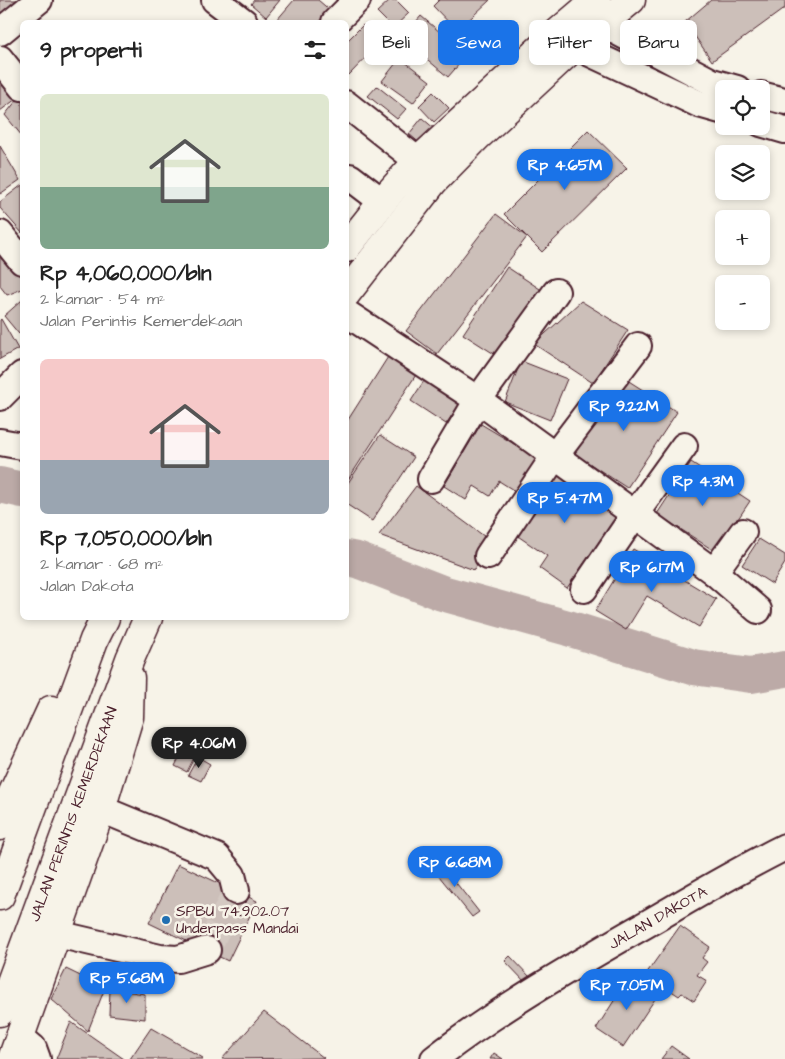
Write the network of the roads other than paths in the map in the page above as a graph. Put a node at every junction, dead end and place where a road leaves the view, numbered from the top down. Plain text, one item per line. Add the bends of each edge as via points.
1 (39, 0) edge
2 (215, 0) edge
3 (356, 0) edge
4 (631, 0) edge
5 (599, 12) edge
6 (241, 20) edge
7 (337, 20) edge
8 (0, 32) edge
9 (0, 59) edge
10 (610, 60) edge
11 (555, 65) edge
12 (20, 84) edge
13 (770, 97) edge
14 (712, 99) edge
15 (785, 101) edge
16 (349, 106) edge
17 (770, 126) edge
18 (785, 130) edge
19 (418, 161) junction
20 (349, 177) edge
21 (383, 202) junction
22 (0, 234) edge
23 (349, 244) edge
24 (20, 259) edge
25 (349, 290) edge
26 (556, 292) dead end
27 (349, 315) edge
28 (638, 346) dead end
29 (20, 377) edge
30 (0, 397) edge
31 (478, 400) junction
32 (0, 442) edge
33 (20, 446) edge
34 (684, 446) dead end
35 (554, 457) junction
36 (432, 478) dead end
37 (634, 514) junction
38 (743, 532) dead end
39 (488, 556) dead end
40 (714, 572) junction
41 (584, 589) dead end
42 (758, 610) dead end
43 (147, 620) edge
44 (100, 629) edge
45 (130, 659) junction
46 (101, 809) junction
47 (0, 826) edge
48 (785, 847) edge
49 (236, 891) dead end
50 (0, 896) edge
51 (57, 934) junction
52 (207, 950) dead end
53 (0, 1012) edge
54 (16, 1048) edge
55 (37, 1059) edge
56 (434, 1059) edge

1 - 8 street
2 - 6 street
3 - 7 street
4 - 5 highway
5 - 14 street
5 - 19 highway via 555,35
9 - 12 street
10 - 14 street
11 - 25 highway via 433,182
13 - 15 street
16 - 19 street
17 - 18 street
19 - 21 highway
20 - 21 street
21 - 23 highway
22 - 24 street
26 - 31 street
27 - 31 street
28 - 35 street
29 - 30 street
31 - 35 street
31 - 36 street
32 - 33 street
34 - 37 street
35 - 37 street
35 - 39 street
37 - 40 street
37 - 41 street
38 - 40 street
40 - 42 street
43 - 45 highway, JALAN PERINTIS KEMERDEKAAN
44 - 47 highway via 61,688
44 - 50 highway
45 - 46 highway via 129,717
45 - 53 highway, JALAN PERINTIS KEMERDEKAAN
46 - 49 street via 217,857 232,875
46 - 51 highway
48 - 56 street, JALAN DAKOTA via 735,872 560,974 462,1037
51 - 52 street via 160,958 178,959
51 - 54 highway
54 - 55 street via 33,1048

